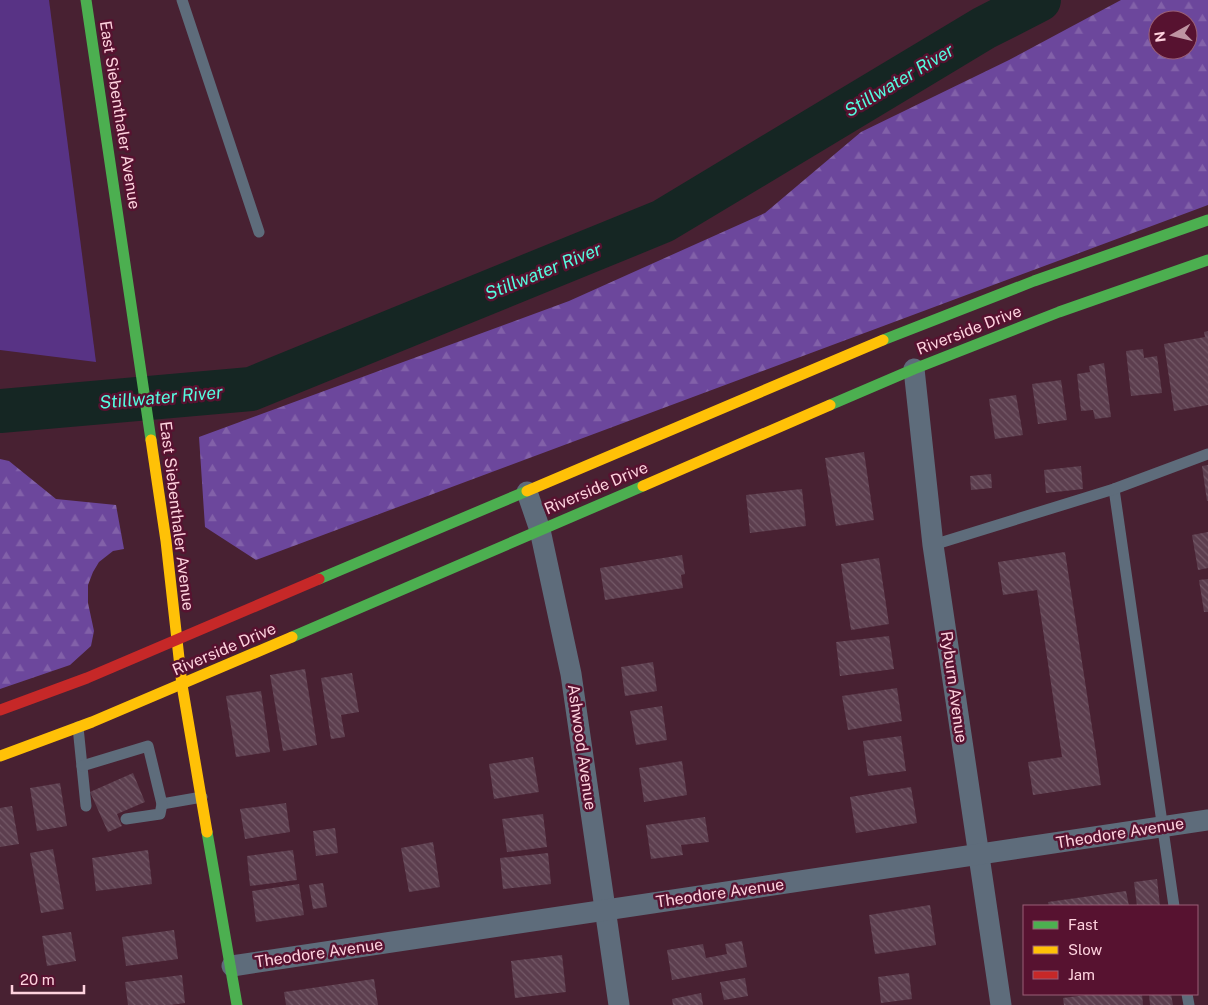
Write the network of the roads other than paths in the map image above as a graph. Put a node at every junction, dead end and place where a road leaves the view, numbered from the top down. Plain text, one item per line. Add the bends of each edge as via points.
1 (86, 0) edge
2 (182, 0) edge
3 (1208, 220) edge
4 (259, 232) dead end
5 (1208, 260) edge
6 (914, 369) junction
7 (1208, 454) edge
8 (1114, 489) junction
9 (527, 492) junction
10 (540, 530) junction
11 (933, 544) junction
12 (176, 640) junction
13 (182, 685) junction
14 (0, 710) edge
15 (78, 727) junction
16 (0, 756) edge
17 (82, 766) junction
18 (202, 797) junction
19 (162, 804) junction
20 (86, 806) dead end
21 (126, 820) dead end
22 (1208, 820) edge
23 (1162, 827) junction
24 (979, 855) junction
25 (1174, 905) edge
26 (605, 910) junction
27 (232, 966) junction
28 (237, 1005) edge
29 (619, 1005) edge
30 (1001, 1005) edge

1 - 12 main road, East Siebenthaler Avenue via 166,541
2 - 4 lane
3 - 9 main road, Riverside Drive via 1034,281 889,337
5 - 6 main road, Riverside Drive via 1059,312
6 - 10 main road, Riverside Drive
6 - 11 street, Ryburn Avenue
7 - 8 lane
8 - 11 lane
8 - 23 lane
9 - 10 street, Ashwood Avenue
9 - 12 main road, Riverside Drive
10 - 13 main road, Riverside Drive
10 - 26 street, Ashwood Avenue via 571,674
11 - 24 street, Ryburn Avenue
12 - 13 main road, East Siebenthaler Avenue
12 - 14 main road, Riverside Drive
13 - 15 main road, Riverside Drive
13 - 18 main road, East Siebenthaler Avenue
15 - 16 main road, Riverside Drive
15 - 17 lane
17 - 19 lane via 148,746
17 - 20 lane
18 - 19 lane
18 - 27 main road, East Siebenthaler Avenue
19 - 21 lane via 160,814
22 - 23 street, Theodore Avenue
23 - 24 street, Theodore Avenue
23 - 25 lane
24 - 26 street, Theodore Avenue
24 - 30 street, Ryburn Avenue
26 - 27 street, Theodore Avenue
26 - 29 street, Ashwood Avenue
27 - 28 main road, East Siebenthaler Avenue

